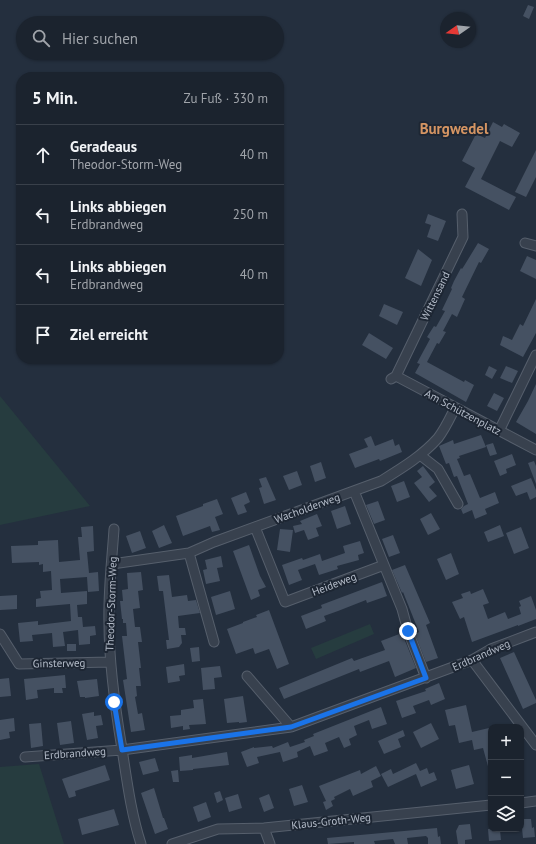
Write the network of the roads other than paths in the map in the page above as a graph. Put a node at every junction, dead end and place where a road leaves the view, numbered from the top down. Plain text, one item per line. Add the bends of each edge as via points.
1 (462, 214) dead end
2 (525, 243) dead end
3 (536, 246) edge
4 (536, 355) edge
5 (394, 377) joint
6 (455, 408) junction
7 (499, 431) junction
8 (536, 450) edge
9 (420, 455) junction
10 (354, 491) junction
11 (458, 504) dead end
12 (255, 527) junction
13 (114, 529) dead end
14 (189, 553) junction
15 (112, 564) junction
16 (384, 565) junction
17 (536, 632) edge
18 (0, 634) edge
19 (214, 642) dead end
20 (472, 660) junction
21 (110, 662) junction
22 (248, 676) dead end
23 (426, 678) junction
24 (291, 727) junction
25 (536, 745) edge
26 (122, 750) junction
27 (25, 756) dead end
28 (536, 801) edge
29 (524, 802) edge
30 (488, 806) edge
31 (264, 828) junction
32 (141, 844) edge
33 (172, 844) edge
34 (270, 844) edge

1 - 5 street, Wittensand via 463,237
2 - 3 street
4 - 7 street
5 - 6 street, Am Schützenplatz
6 - 7 street, Am Schützenplatz
6 - 9 street, Wacholderweg via 439,436
7 - 8 street, Am Schützenplatz
9 - 10 street, Wacholderweg via 381,481
9 - 11 street via 438,469
10 - 12 street, Wacholderweg
10 - 16 street
12 - 14 street, Wacholderweg
12 - 16 street, Heideweg via 285,602
13 - 15 street, Theodor-Storm-Weg
14 - 15 street, Wacholderweg
14 - 19 street
15 - 21 street, Theodor-Storm-Weg via 109,610
16 - 23 street
17 - 20 street, Erdbrandweg via 491,649
18 - 21 street, Ginsterweg via 19,664
20 - 23 street, Erdbrandweg
20 - 25 street
21 - 26 street, Theodor-Storm-Weg
22 - 24 street
23 - 24 street, Erdbrandweg
24 - 26 street, Erdbrandweg
26 - 27 street, Erdbrandweg
26 - 32 street, Theodor-Storm-Weg via 133,819
28 - 29 street
30 - 31 street, Klaus-Groth-Weg
31 - 33 street, Klaus-Groth-Weg via 218,829
31 - 34 street

